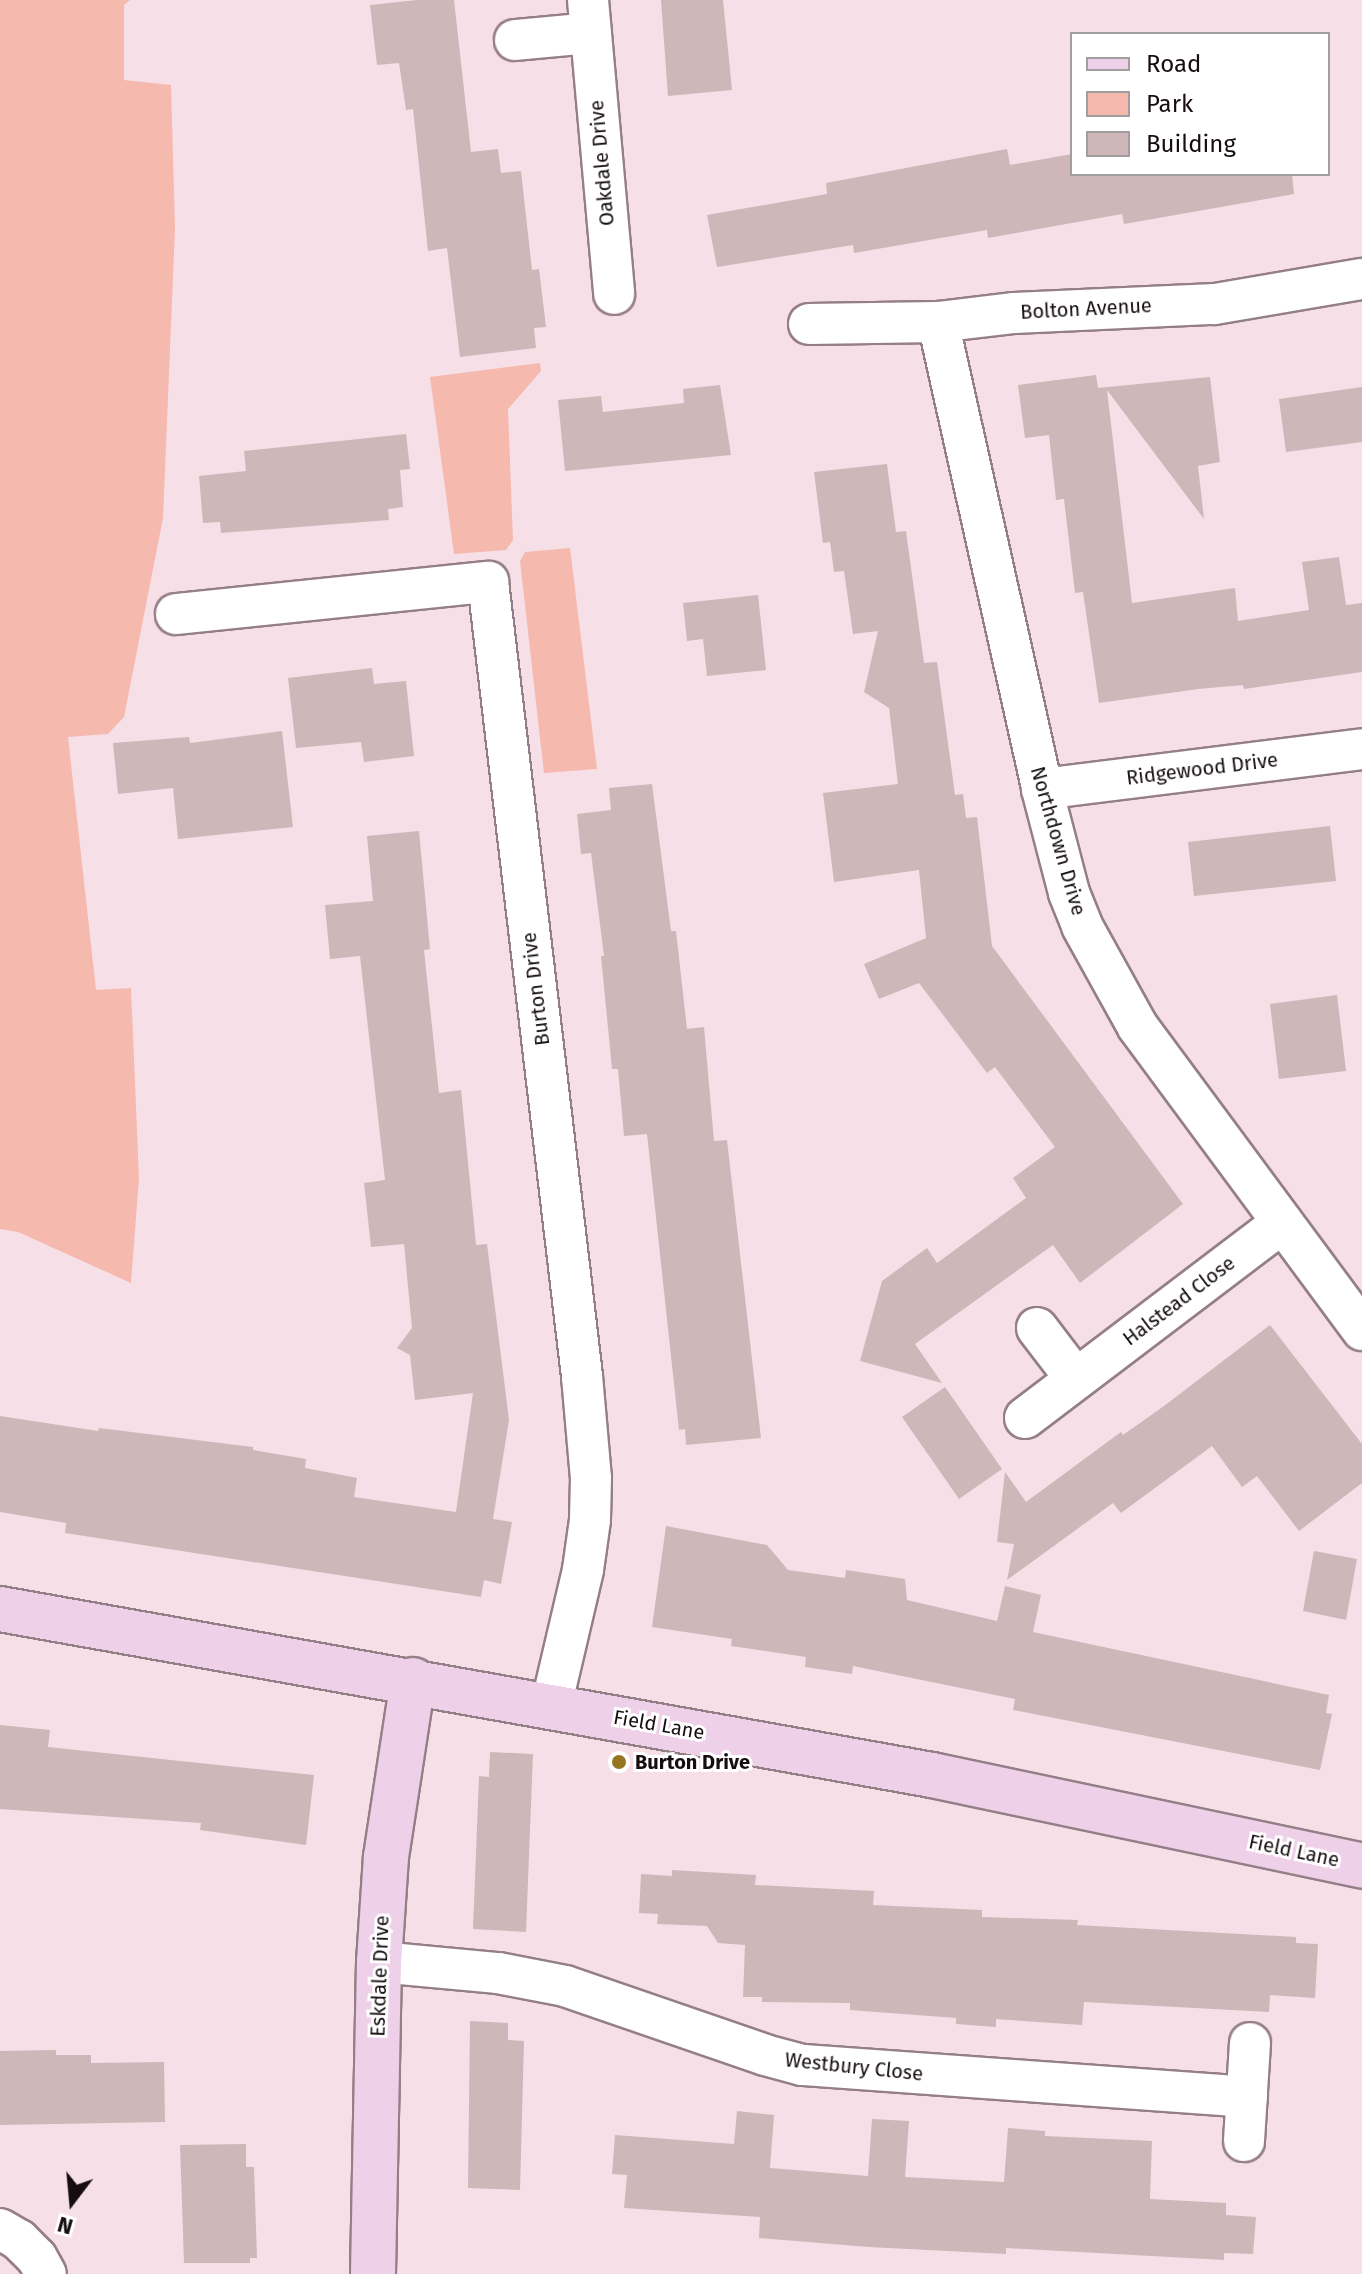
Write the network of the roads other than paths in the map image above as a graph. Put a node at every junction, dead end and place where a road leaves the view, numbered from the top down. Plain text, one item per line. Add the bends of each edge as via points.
1 (590, 16) edge
2 (515, 40) dead end
3 (1362, 279) edge
4 (614, 294) dead end
5 (938, 322) junction
6 (809, 324) dead end
7 (176, 614) dead end
8 (1362, 749) edge
9 (1042, 789) junction
10 (1282, 1223) junction
11 (1360, 1323) edge
12 (1037, 1328) dead end
13 (1076, 1379) junction
14 (1025, 1418) dead end
15 (0, 1609) edge
16 (413, 1680) junction
17 (551, 1706) junction
18 (1362, 1866) edge
19 (379, 1962) junction
20 (1250, 2043) dead end
21 (1247, 2097) junction
22 (1244, 2141) dead end
23 (0, 2229) edge
24 (46, 2274) edge
25 (373, 2274) edge

1 - 2 street, Oakdale Drive
1 - 4 street, Oakdale Drive
3 - 5 street, Bolton Avenue via 1215,304
5 - 6 street, Bolton Avenue
5 - 9 street, Northdown Drive
7 - 17 street, Burton Drive via 488,582 591,1478 583,1570
8 - 9 street, Ridgewood Drive
9 - 10 street, Northdown Drive via 1069,893 1096,954 1138,1027
10 - 11 street, Northdown Drive
10 - 13 street, Halstead Close
12 - 13 street
13 - 14 street, Halstead Close
15 - 16 street, Field Lane
16 - 17 street, Field Lane
16 - 19 street, Eskdale Drive via 388,1822
17 - 18 street, Field Lane via 932,1775
19 - 21 street, Westbury Close via 498,1973 565,1986 803,2065
19 - 25 street, Eskdale Drive
20 - 21 street
21 - 22 street
23 - 24 street via 19,2240

